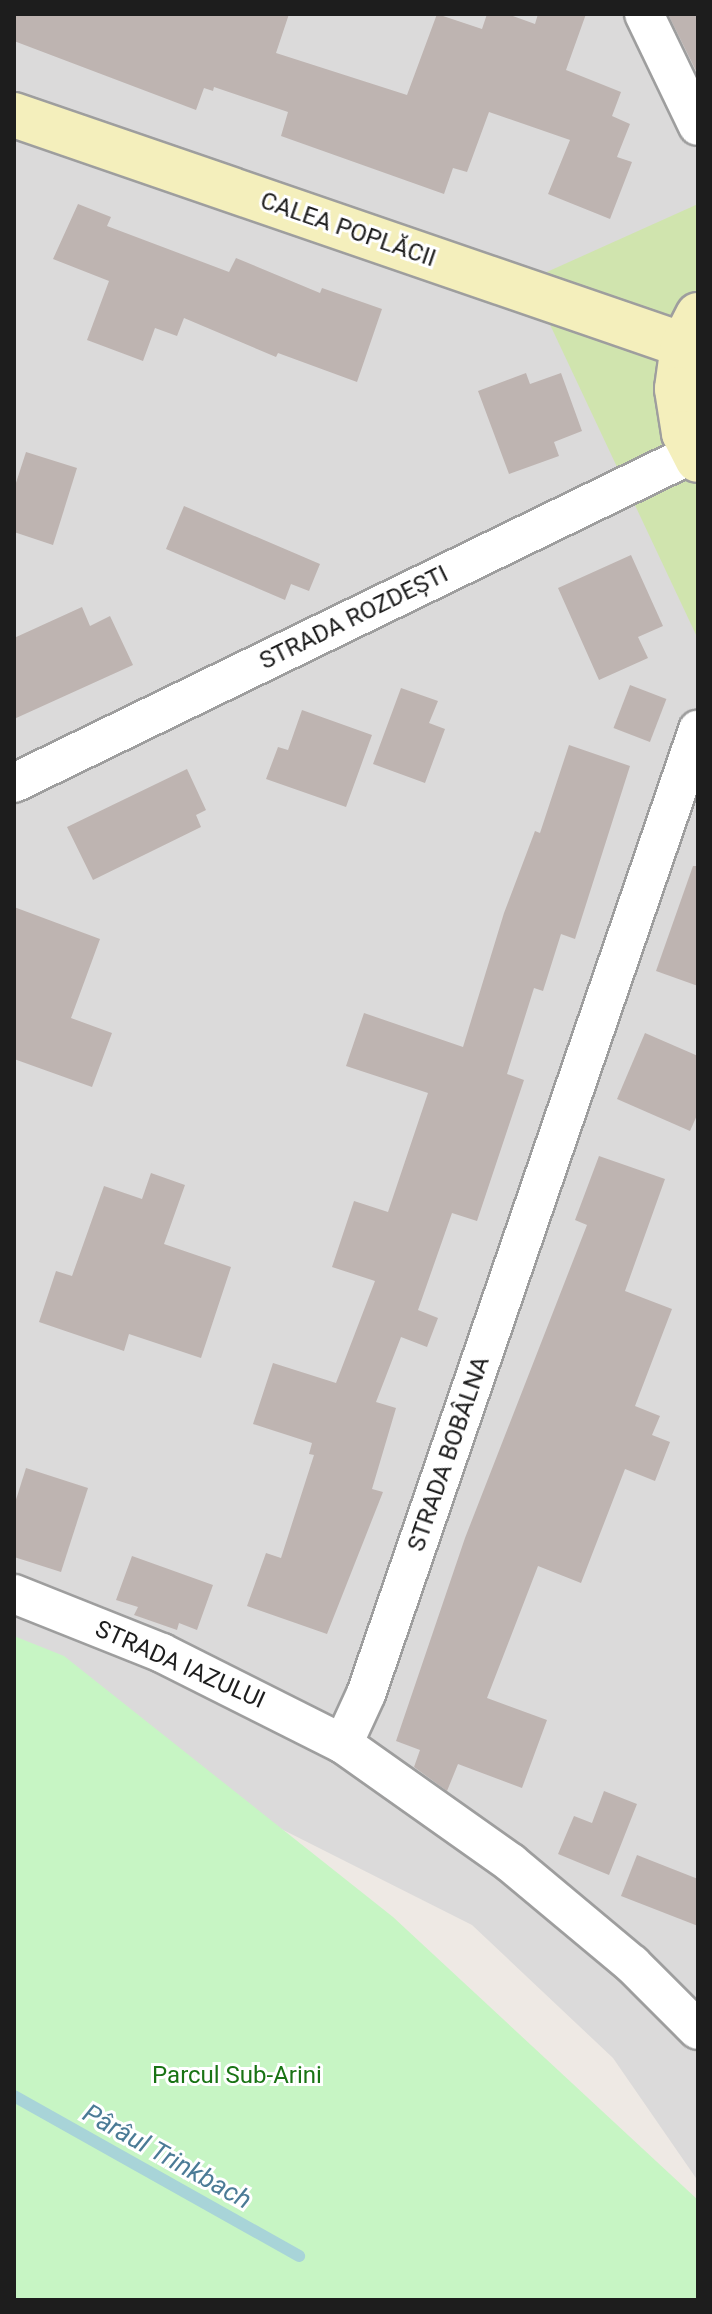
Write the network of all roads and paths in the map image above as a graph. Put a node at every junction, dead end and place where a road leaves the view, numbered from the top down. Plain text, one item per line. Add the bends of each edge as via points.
1 (644, 14) edge
2 (14, 115) edge
3 (698, 126) edge
4 (690, 330) edge
5 (696, 456) edge
6 (698, 730) edge
7 (14, 783) edge
8 (14, 1594) edge
9 (343, 1744) junction
10 (698, 2030) edge

1 - 3 street
2 - 4 main road, CALEA POPLĂCII
4 - 5 main road via 678,411
5 - 7 street, STRADA ROZDEȘTI
6 - 9 street, STRADA BOBÂLNA via 366,1694
8 - 9 street, STRADA IAZULUI via 162,1653
9 - 10 street via 511,1863 632,1964

